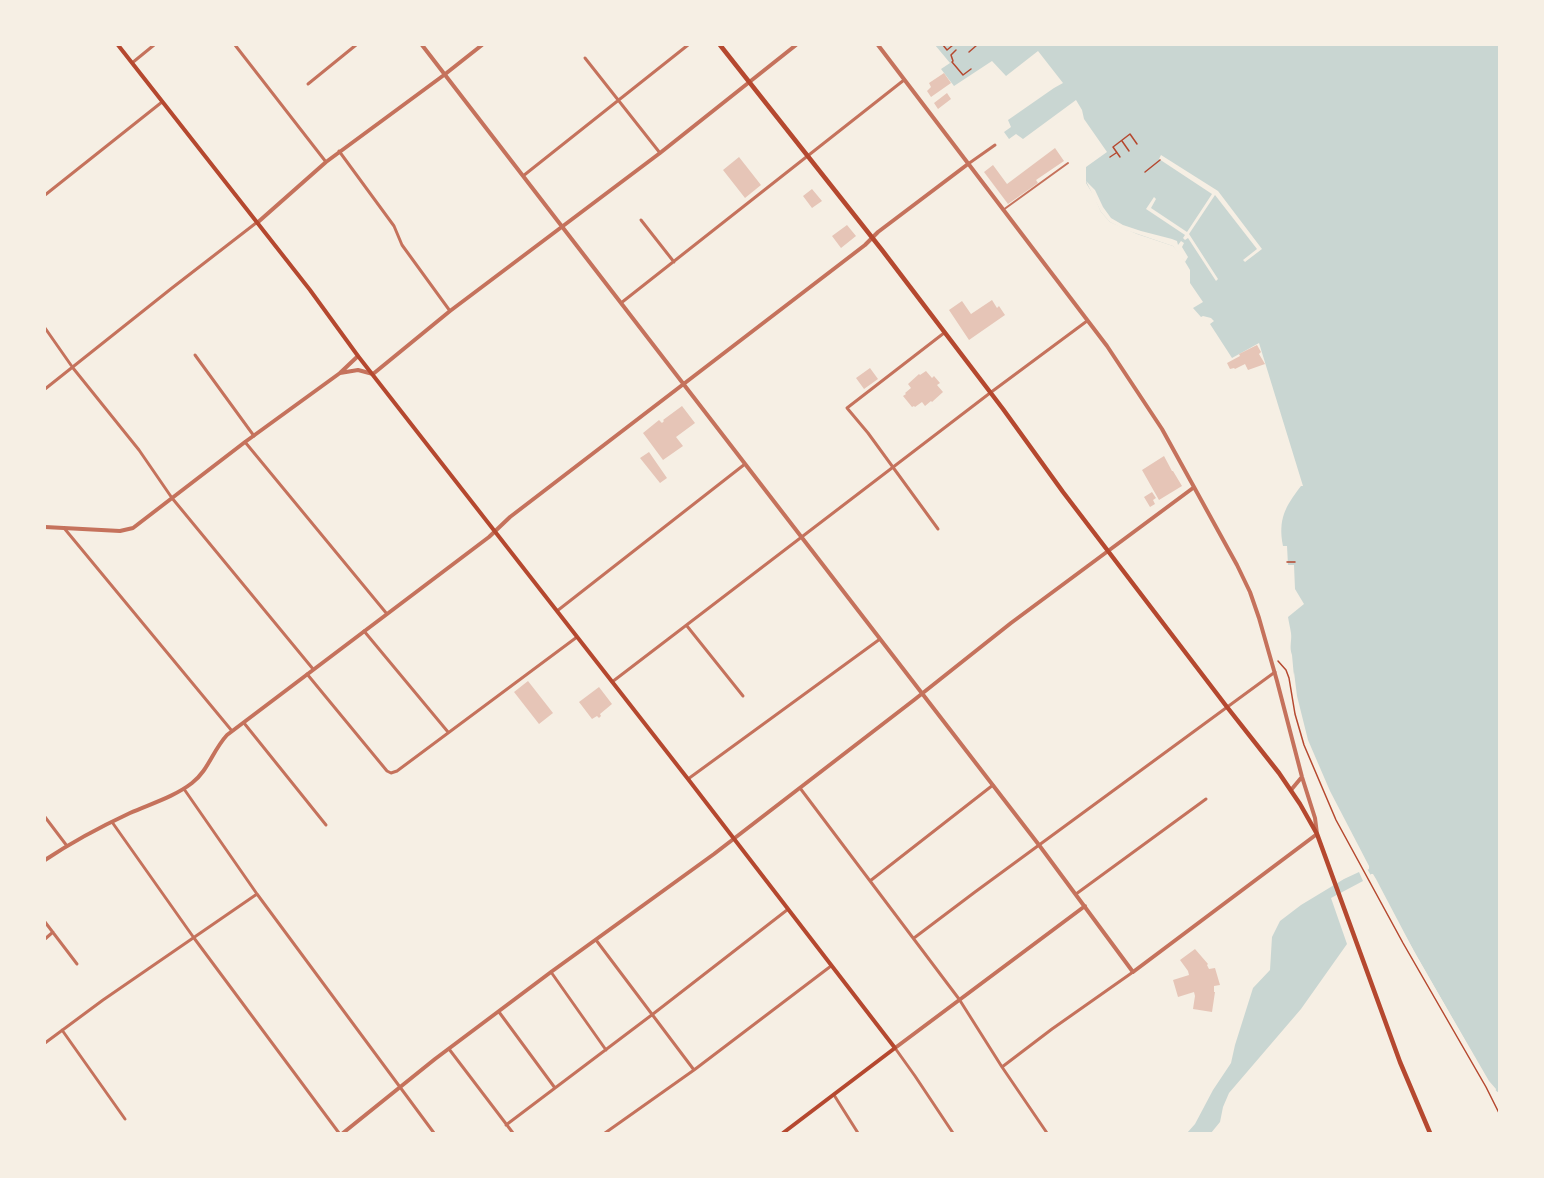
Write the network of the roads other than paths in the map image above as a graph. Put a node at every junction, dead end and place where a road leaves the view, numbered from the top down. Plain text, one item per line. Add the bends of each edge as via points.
1 (118, 45) edge
2 (154, 45) edge
3 (235, 45) edge
4 (356, 45) edge
5 (422, 45) edge
6 (482, 45) edge
7 (688, 45) edge
8 (720, 45) edge
9 (796, 45) edge
10 (878, 45) edge
11 (585, 58) dead end
12 (132, 63) junction
13 (444, 75) junction
14 (904, 80) junction
15 (750, 82) junction
16 (308, 84) dead end
17 (618, 100) junction
18 (162, 102) junction
19 (995, 146) dead end
20 (339, 151) junction
21 (660, 153) junction
22 (807, 155) junction
23 (326, 162) junction
24 (1068, 163) dead end
25 (968, 164) junction
26 (523, 176) junction
27 (45, 195) edge
28 (1003, 210) junction
29 (641, 220) dead end
30 (256, 224) junction
31 (562, 227) junction
32 (871, 238) junction
33 (674, 262) junction
34 (621, 303) junction
35 (450, 311) junction
36 (1087, 321) junction
37 (45, 328) edge
38 (944, 333) junction
39 (195, 356) dead end
40 (358, 356) junction
41 (73, 368) junction
42 (340, 373) junction
43 (373, 374) junction
44 (684, 385) junction
45 (45, 389) edge
46 (990, 393) junction
47 (254, 436) junction
48 (245, 442) junction
49 (745, 464) junction
50 (893, 467) junction
51 (1193, 488) junction
52 (172, 498) junction
53 (45, 527) edge
54 (64, 528) junction
55 (938, 529) dead end
56 (495, 532) junction
57 (801, 537) junction
58 (1108, 551) junction
59 (557, 611) junction
60 (387, 614) junction
61 (687, 626) junction
62 (364, 631) junction
63 (577, 637) junction
64 (880, 639) junction
65 (314, 669) junction
66 (1275, 672) junction
67 (307, 674) junction
68 (612, 682) junction
69 (922, 694) junction
70 (743, 696) dead end
71 (1227, 707) junction
72 (244, 723) junction
73 (232, 731) junction
74 (448, 732) junction
75 (1302, 777) junction
76 (688, 779) junction
77 (993, 785) junction
78 (799, 787) junction
79 (184, 789) junction
80 (1291, 790) junction
81 (1206, 799) dead end
82 (45, 817) edge
83 (112, 822) junction
84 (327, 825) dead end
85 (1317, 834) junction
86 (733, 839) junction
87 (1039, 845) junction
88 (67, 846) junction
89 (45, 860) edge
90 (870, 880) junction
91 (257, 894) junction
92 (1076, 894) junction
93 (1085, 906) junction
94 (787, 910) junction
95 (45, 922) edge
96 (54, 932) junction
97 (194, 938) junction
98 (45, 939) edge
99 (914, 939) junction
100 (596, 940) junction
101 (77, 964) dead end
102 (831, 966) junction
103 (551, 972) junction
104 (1133, 972) junction
105 (959, 999) junction
106 (499, 1012) junction
107 (653, 1014) junction
108 (62, 1030) junction
109 (45, 1043) edge
110 (895, 1048) junction
111 (449, 1049) junction
112 (606, 1050) junction
113 (1002, 1067) junction
114 (694, 1070) junction
115 (399, 1088) junction
116 (555, 1088) junction
117 (834, 1095) junction
118 (126, 1119) dead end
119 (506, 1125) junction
120 (341, 1133) edge
121 (434, 1133) edge
122 (513, 1133) edge
123 (605, 1133) edge
124 (783, 1133) edge
125 (858, 1133) edge
126 (953, 1133) edge
127 (1047, 1133) edge
128 (1430, 1133) edge

1 - 12 main road
2 - 12 street
3 - 23 street
4 - 16 street
5 - 13 street
6 - 13 street
7 - 17 street
8 - 15 main road
9 - 15 street
10 - 14 street
11 - 17 street
12 - 18 main road
13 - 20 street
13 - 26 street
14 - 22 street
14 - 25 street
15 - 21 street
15 - 22 main road
17 - 21 street
17 - 26 street
18 - 27 street
18 - 30 main road
19 - 25 street
20 - 23 street
20 - 35 street
21 - 31 street
22 - 32 main road
22 - 33 street
23 - 30 street
24 - 28 street
25 - 28 street
25 - 32 street
26 - 31 street
28 - 36 street
29 - 33 street
30 - 40 main road
30 - 41 street
31 - 34 street
31 - 35 street
32 - 38 main road
32 - 44 street
33 - 34 street
34 - 44 street
35 - 43 street
36 - 46 street
36 - 51 street via 1162,429
37 - 41 street
38 - 46 main road
38 - 50 street via 847,408
39 - 47 street
40 - 42 street
40 - 43 main road
41 - 45 street
41 - 52 street
42 - 43 street via 358,370
42 - 47 street
43 - 56 main road
44 - 49 street
44 - 56 street
46 - 50 street
46 - 58 main road
47 - 48 street
48 - 52 street
48 - 60 street
49 - 57 street
49 - 59 street
50 - 55 street
50 - 57 street
51 - 58 street
51 - 66 street via 1250,592
52 - 54 street via 128,530
52 - 65 street
53 - 54 street
54 - 73 street
56 - 59 main road
56 - 60 street
57 - 61 street
57 - 64 street
58 - 69 street
58 - 71 main road
59 - 63 main road
60 - 62 street
61 - 68 street
61 - 70 street
62 - 65 street
62 - 74 street
63 - 68 main road
63 - 74 street
64 - 69 street
64 - 76 street
65 - 67 street
66 - 71 street
66 - 75 street
67 - 72 street
67 - 74 street via 391,773
68 - 76 main road
69 - 77 street
69 - 78 street
71 - 80 main road
71 - 87 street
72 - 73 street
72 - 84 street
73 - 79 street via 198,778
75 - 80 street
75 - 85 street
76 - 86 main road
77 - 87 street
77 - 90 street
78 - 86 street
78 - 90 street
79 - 83 street
79 - 91 street
80 - 85 main road
81 - 92 street
82 - 88 street
83 - 88 street
83 - 97 street
85 - 104 street
85 - 128 main road
86 - 94 main road
86 - 100 street
87 - 92 street
87 - 99 street
88 - 89 street
90 - 99 street
91 - 97 street
91 - 115 street
92 - 93 street
93 - 104 street
93 - 105 street
94 - 102 main road
94 - 107 street
95 - 96 street
96 - 98 street
96 - 101 street
97 - 108 street
97 - 120 street
99 - 105 street
100 - 103 street
100 - 107 street
102 - 110 main road
102 - 114 street
103 - 106 street
103 - 112 street
104 - 113 street
105 - 110 street
105 - 113 street
106 - 111 street
106 - 116 street
107 - 112 street
107 - 114 street
108 - 109 street
108 - 118 street
110 - 117 main road
110 - 126 street
111 - 115 street
111 - 119 street
112 - 116 street
113 - 127 street
114 - 123 street
115 - 120 street
115 - 121 street
116 - 119 street
117 - 124 main road
117 - 125 street
119 - 122 street

